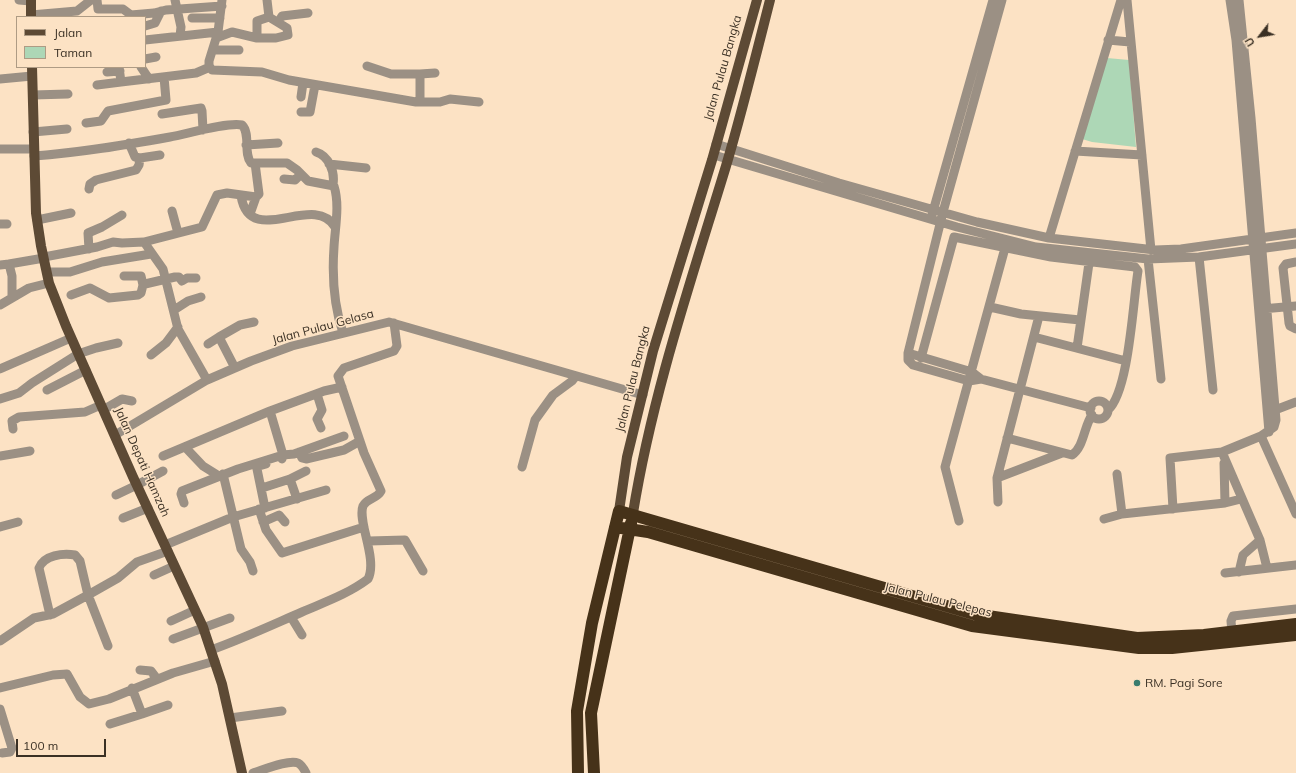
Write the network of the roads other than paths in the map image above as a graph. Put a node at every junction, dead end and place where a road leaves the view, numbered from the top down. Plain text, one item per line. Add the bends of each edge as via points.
1 (19, 0) edge
2 (91, 0) edge
3 (97, 0) edge
4 (267, 0) edge
5 (757, 0) edge
6 (770, 0) edge
7 (993, 0) edge
8 (1002, 0) edge
9 (1121, 0) edge
10 (1126, 0) edge
11 (1230, 0) edge
12 (1239, 0) edge
13 (31, 1) edge
14 (222, 3) edge
15 (176, 4) edge
16 (161, 11) junction
17 (308, 13) dead end
18 (31, 16) edge
19 (269, 16) junction
20 (192, 18) dead end
21 (220, 18) junction
22 (279, 21) junction
23 (146, 26) edge
24 (217, 35) junction
25 (180, 36) junction
26 (256, 38) junction
27 (146, 40) edge
28 (1108, 40) junction
29 (1130, 42) junction
30 (213, 50) junction
31 (239, 50) dead end
32 (156, 57) dead end
33 (146, 59) edge
34 (367, 66) dead end
35 (210, 67) junction
36 (142, 68) edge
37 (120, 69) edge
38 (32, 72) edge
39 (107, 72) dead end
40 (435, 73) dead end
41 (420, 74) junction
42 (164, 77) junction
43 (0, 79) edge
44 (149, 79) junction
45 (121, 82) junction
46 (303, 83) junction
47 (97, 85) dead end
48 (315, 85) junction
49 (68, 94) dead end
50 (33, 95) junction
51 (301, 97) dead end
52 (420, 102) junction
53 (479, 102) dead end
54 (301, 112) dead end
55 (162, 114) dead end
56 (86, 123) dead end
57 (67, 130) dead end
58 (203, 130) junction
59 (33, 132) junction
60 (129, 143) junction
61 (278, 143) dead end
62 (716, 144) junction
63 (246, 145) junction
64 (0, 149) edge
65 (730, 149) junction
66 (1075, 151) junction
67 (316, 152) dead end
68 (34, 155) junction
69 (160, 155) dead end
70 (714, 155) junction
71 (1142, 155) junction
72 (140, 158) junction
73 (728, 159) junction
74 (255, 163) junction
75 (329, 164) junction
76 (366, 168) dead end
77 (301, 174) junction
78 (284, 180) dead end
79 (333, 184) junction
80 (89, 189) dead end
81 (241, 196) junction
82 (256, 196) junction
83 (172, 211) dead end
84 (71, 213) dead end
85 (250, 214) junction
86 (932, 214) junction
87 (122, 215) dead end
88 (942, 217) junction
89 (37, 220) junction
90 (952, 225) junction
91 (335, 227) junction
92 (178, 232) junction
93 (1296, 233) edge
94 (954, 237) junction
95 (1049, 238) junction
96 (1261, 238) junction
97 (1252, 239) junction
98 (144, 242) junction
99 (1296, 244) edge
100 (89, 248) junction
101 (1005, 248) junction
102 (1262, 248) junction
103 (1151, 250) junction
104 (1253, 250) junction
105 (151, 254) junction
106 (1199, 256) junction
107 (44, 258) junction
108 (1148, 259) junction
109 (1296, 262) edge
110 (1089, 263) junction
111 (4, 265) edge
112 (46, 272) junction
113 (124, 276) dead end
114 (196, 278) dead end
115 (166, 280) junction
116 (49, 283) junction
117 (143, 285) junction
118 (71, 295) dead end
119 (12, 296) junction
120 (201, 298) dead end
121 (0, 305) edge
122 (990, 307) junction
123 (1291, 307) edge
124 (1262, 309) junction
125 (174, 310) junction
126 (1038, 320) junction
127 (1080, 320) junction
128 (254, 322) dead end
129 (394, 323) junction
130 (178, 327) junction
131 (1296, 328) edge
132 (342, 333) junction
133 (219, 337) junction
134 (1034, 337) junction
135 (71, 338) junction
136 (118, 343) dead end
137 (208, 344) dead end
138 (1077, 348) junction
139 (908, 353) junction
140 (78, 354) junction
141 (151, 355) dead end
142 (921, 358) junction
143 (1126, 361) junction
144 (235, 368) junction
145 (0, 369) edge
146 (86, 370) junction
147 (972, 372) junction
148 (576, 376) junction
149 (981, 378) junction
150 (1161, 379) dead end
151 (207, 380) junction
152 (969, 381) junction
153 (342, 387) junction
154 (1020, 389) junction
155 (47, 390) dead end
156 (1213, 390) dead end
157 (317, 394) junction
158 (643, 395) junction
159 (0, 399) edge
160 (132, 401) dead end
161 (1296, 402) edge
162 (102, 407) junction
163 (1108, 410) junction
164 (1276, 410) junction
165 (270, 411) junction
166 (1091, 411) junction
167 (321, 428) dead end
168 (13, 429) dead end
169 (1265, 434) junction
170 (115, 435) junction
171 (344, 436) dead end
172 (1007, 438) junction
173 (360, 441) junction
174 (185, 447) junction
175 (30, 451) dead end
176 (300, 452) junction
177 (1222, 452) junction
178 (1062, 453) junction
179 (283, 455) junction
180 (0, 456) edge
181 (162, 456) dead end
182 (1224, 462) junction
183 (522, 467) dead end
184 (163, 471) dead end
185 (306, 471) dead end
186 (1117, 474) dead end
187 (221, 475) junction
188 (997, 478) junction
189 (290, 479) junction
190 (137, 485) junction
191 (262, 488) junction
192 (326, 490) dead end
193 (116, 495) dead end
194 (297, 499) junction
195 (1241, 499) junction
196 (998, 502) dead end
197 (184, 503) dead end
198 (1225, 503) junction
199 (148, 508) junction
200 (1174, 508) junction
201 (262, 509) junction
202 (619, 510) junction
203 (633, 514) junction
204 (1122, 514) junction
205 (1296, 514) edge
206 (233, 517) junction
207 (123, 518) dead end
208 (1104, 518) dead end
209 (959, 521) dead end
210 (18, 522) dead end
211 (263, 522) junction
212 (285, 522) dead end
213 (0, 527) edge
214 (364, 527) junction
215 (615, 527) junction
216 (629, 530) junction
217 (1260, 540) junction
218 (369, 541) junction
219 (166, 548) junction
220 (1296, 565) edge
221 (174, 566) junction
222 (1267, 568) junction
223 (253, 571) dead end
224 (423, 571) dead end
225 (1239, 572) junction
226 (1225, 573) dead end
227 (154, 575) dead end
228 (88, 595) junction
229 (1296, 609) edge
230 (195, 610) junction
231 (1264, 612) junction
232 (1276, 612) junction
233 (1247, 614) junction
234 (50, 615) junction
235 (291, 616) junction
236 (230, 618) dead end
237 (171, 621) dead end
238 (1296, 624) edge
239 (203, 627) junction
240 (1278, 627) junction
241 (1249, 630) junction
242 (302, 635) dead end
243 (1296, 635) edge
244 (173, 639) dead end
245 (1204, 640) junction
246 (0, 641) edge
247 (108, 646) dead end
248 (211, 650) junction
249 (215, 661) junction
250 (140, 670) dead end
251 (156, 679) junction
252 (0, 688) edge
253 (132, 688) junction
254 (168, 705) dead end
255 (282, 711) dead end
256 (1, 713) edge
257 (142, 714) junction
258 (230, 718) junction
259 (110, 724) dead end
260 (2, 753) dead end
261 (242, 773) edge
262 (253, 773) edge
263 (306, 773) edge
264 (578, 773) edge
265 (594, 773) edge

1 - 13 street
2 - 18 street via 77,11
3 - 16 street via 98,9 122,9 131,15
4 - 19 street
5 - 62 main road, Jalan Pulau Bangka
6 - 65 main road
7 - 86 street
8 - 88 street
9 - 28 street
10 - 29 street
11 - 97 street via 1236,40
12 - 96 street
13 - 18 main road
14 - 15 street
14 - 21 street
15 - 16 street
15 - 25 street via 181,27
16 - 23 street via 155,23
17 - 22 street via 282,16
19 - 22 street
19 - 26 street via 257,21
20 - 21 street
21 - 24 street
22 - 26 street via 287,28 288,35
24 - 25 street
24 - 26 street via 232,32
24 - 30 street
25 - 27 street
28 - 29 street
28 - 66 street
29 - 71 street
30 - 31 street
30 - 35 street
32 - 33 street
34 - 41 street via 391,74
35 - 42 street via 196,73
35 - 46 street via 215,70 262,72
36 - 44 street
37 - 39 street
37 - 45 street
38 - 43 street
38 - 50 main road, Jalan Depati Hamzah
40 - 41 street
41 - 52 street
42 - 44 street
42 - 56 street via 166,100 108,111 101,121
44 - 45 street
45 - 47 street
46 - 48 street
46 - 51 street
48 - 52 street
48 - 54 street via 310,112
49 - 50 street
50 - 59 main road, Jalan Depati Hamzah
52 - 53 street via 450,99
55 - 58 street via 201,108
57 - 59 street
58 - 60 street
58 - 63 street via 242,125 245,129
59 - 68 main road, Jalan Depati Hamzah
60 - 68 street via 64,155
60 - 72 street via 135,157
61 - 63 street
62 - 65 street
62 - 70 main road, Jalan Pulau Bangka
63 - 74 street via 248,159
64 - 68 street
65 - 73 main road
65 - 86 street
66 - 71 street
66 - 95 street
67 - 75 street via 325,157
68 - 89 main road, Jalan Depati Hamzah
69 - 72 street
70 - 73 street
70 - 158 main road, Jalan Pulau Bangka via 653,352
71 - 103 street
72 - 80 street via 136,170 96,180
73 - 86 street
73 - 203 main road via 654,409
74 - 77 street via 287,163
74 - 82 street via 260,193
75 - 76 street
75 - 79 street via 334,178
77 - 78 street via 295,180
77 - 79 street via 308,181
79 - 91 street via 337,201
81 - 82 street
81 - 85 street
81 - 92 street via 217,194 202,227
82 - 85 street
83 - 92 street
84 - 89 street
85 - 91 street via 274,221 311,215 328,218
86 - 88 street
87 - 100 street via 88,233
88 - 90 street
88 - 95 street
88 - 139 street
89 - 107 main road, Jalan Depati Hamzah
90 - 94 street
90 - 108 street via 1036,247
91 - 132 street via 336,308
92 - 98 street
93 - 96 street
94 - 101 street
94 - 142 street
95 - 103 street
96 - 97 street
96 - 102 street
97 - 103 street via 1181,249
97 - 104 street
98 - 100 street via 113,242
98 - 105 street
99 - 102 street
100 - 107 street
101 - 110 street
101 - 122 street
102 - 104 street
102 - 124 street
104 - 106 street
104 - 124 street
105 - 112 street via 102,262 70,272
105 - 115 street via 163,269
106 - 108 street
106 - 156 street
107 - 111 street
107 - 112 main road, Jalan Depati Hamzah
108 - 150 street
109 - 123 street via 1286,264 1283,268
110 - 127 street
110 - 143 street via 1135,267 1138,271
111 - 119 street via 12,276
112 - 116 main road, Jalan Depati Hamzah
113 - 117 street via 141,276
114 - 115 street via 182,281 175,277
115 - 117 street
115 - 125 street
116 - 119 street
116 - 135 main road, Jalan Depati Hamzah
117 - 118 street via 138,295 109,298 90,288
119 - 121 street
120 - 125 street
122 - 126 street
122 - 147 street
123 - 124 street
123 - 131 street via 1290,326
124 - 164 street
124 - 169 street
125 - 130 street
126 - 127 street
126 - 134 street
127 - 138 street
128 - 133 street via 240,325
129 - 132 street, Jalan Pulau Gelasa
129 - 148 street, Jalan Pulau Gelasa
129 - 153 street via 397,346 394,351 344,368 338,376
130 - 141 street via 166,343
130 - 151 street
132 - 144 street, Jalan Pulau Gelasa via 292,346
133 - 137 street
133 - 144 street
134 - 138 street
134 - 154 street
135 - 140 main road, Jalan Depati Hamzah
135 - 145 street
136 - 140 street
138 - 143 street
139 - 142 street
139 - 152 street via 908,360 913,364
140 - 146 main road, Jalan Depati Hamzah
140 - 159 street via 32,382 19,393
142 - 147 street
143 - 163 street via 1114,404
144 - 151 street, Jalan Pulau Gelasa
146 - 155 street
146 - 162 main road, Jalan Depati Hamzah
147 - 149 street
147 - 152 street
148 - 158 street, Jalan Pulau Gelasa
148 - 183 street via 572,382 553,395 535,420
149 - 152 street
149 - 154 street
151 - 170 street, Jalan Pulau Gelasa
152 - 209 street via 945,467
153 - 157 street
153 - 173 street
154 - 166 street
154 - 172 street
157 - 165 street
157 - 167 street via 322,410 317,419
158 - 202 main road, Jalan Pulau Bangka via 627,457
160 - 162 street via 122,399
161 - 164 street
162 - 168 street via 85,412 14,418
162 - 170 main road, Jalan Depati Hamzah
163 - 166 street via 1107,416 1102,419 1096,418
163 - 166 street via 1102,402 1096,402
164 - 169 street via 1276,424
165 - 174 street
165 - 179 street
166 - 178 street via 1077,450 1072,455
169 - 177 street
169 - 205 street
170 - 190 main road, Jalan Depati Hamzah
171 - 176 street
172 - 178 street
172 - 188 street
173 - 176 street via 344,450 306,459 302,458
173 - 214 street via 381,491 364,506
174 - 181 street
174 - 187 street via 203,466
175 - 180 street
176 - 179 street
177 - 182 street
177 - 200 street via 1170,458
178 - 188 street
179 - 187 street
179 - 191 street via 282,459 258,467
182 - 195 street
182 - 198 street
184 - 190 street
185 - 189 street
186 - 204 street
187 - 197 street via 182,491
187 - 206 street
188 - 196 street
189 - 191 street
189 - 194 street
190 - 193 street
190 - 199 main road, Jalan Depati Hamzah
191 - 201 street
192 - 194 street
194 - 201 street
195 - 198 street
195 - 217 street
198 - 200 street
199 - 207 street
199 - 219 main road, Jalan Depati Hamzah
200 - 204 street
201 - 206 street
201 - 211 street
202 - 203 highway, Jalan Pulau Pelepas
202 - 215 highway, Jalan Pulau Bangka
203 - 216 highway
203 - 245 highway, Jalan Pulau Pelepas via 694,534 974,614 1137,638
204 - 208 street
206 - 219 street
206 - 223 street via 241,549
210 - 213 street
211 - 212 street via 279,515
211 - 214 street via 282,553
214 - 218 street
215 - 216 highway, Jalan Pulau Pelepas
215 - 264 highway, Jalan Pulau Bangka via 592,623 577,711
216 - 245 highway, Jalan Pulau Pelepas via 648,532 972,626 1139,648
216 - 265 highway via 590,713
217 - 222 street
217 - 225 street via 1243,556
218 - 224 street via 405,540
218 - 235 street via 368,579 354,589
219 - 221 main road, Jalan Depati Hamzah
219 - 228 street via 137,562 118,578
220 - 222 street
221 - 227 street
221 - 230 main road, Jalan Depati Hamzah
222 - 225 street
225 - 226 street
228 - 234 street
228 - 234 street via 80,561 75,555 49,557 39,568
228 - 247 street
229 - 232 street
230 - 237 street
230 - 239 main road, Jalan Depati Hamzah
231 - 232 street
231 - 233 street
231 - 241 street
232 - 240 street
233 - 241 street
233 - 241 street via 1231,618
234 - 246 street via 34,618
235 - 242 street
235 - 248 street
236 - 239 street
238 - 240 highway, Jalan Pulau Pelepas
239 - 244 street
239 - 248 main road, Jalan Depati Hamzah
240 - 241 highway, Jalan Pulau Pelepas
241 - 245 highway, Jalan Pulau Pelepas
243 - 245 highway, Jalan Pulau Pelepas
248 - 249 main road, Jalan Depati Hamzah
249 - 251 street
249 - 258 main road, Jalan Depati Hamzah
250 - 251 street via 151,670
251 - 253 street
252 - 253 street via 67,674 80,697 89,704 109,699
253 - 257 street
254 - 257 street
255 - 258 street
256 - 260 street via 12,750
257 - 259 street
258 - 261 main road, Jalan Depati Hamzah
262 - 263 street via 290,762 304,767

